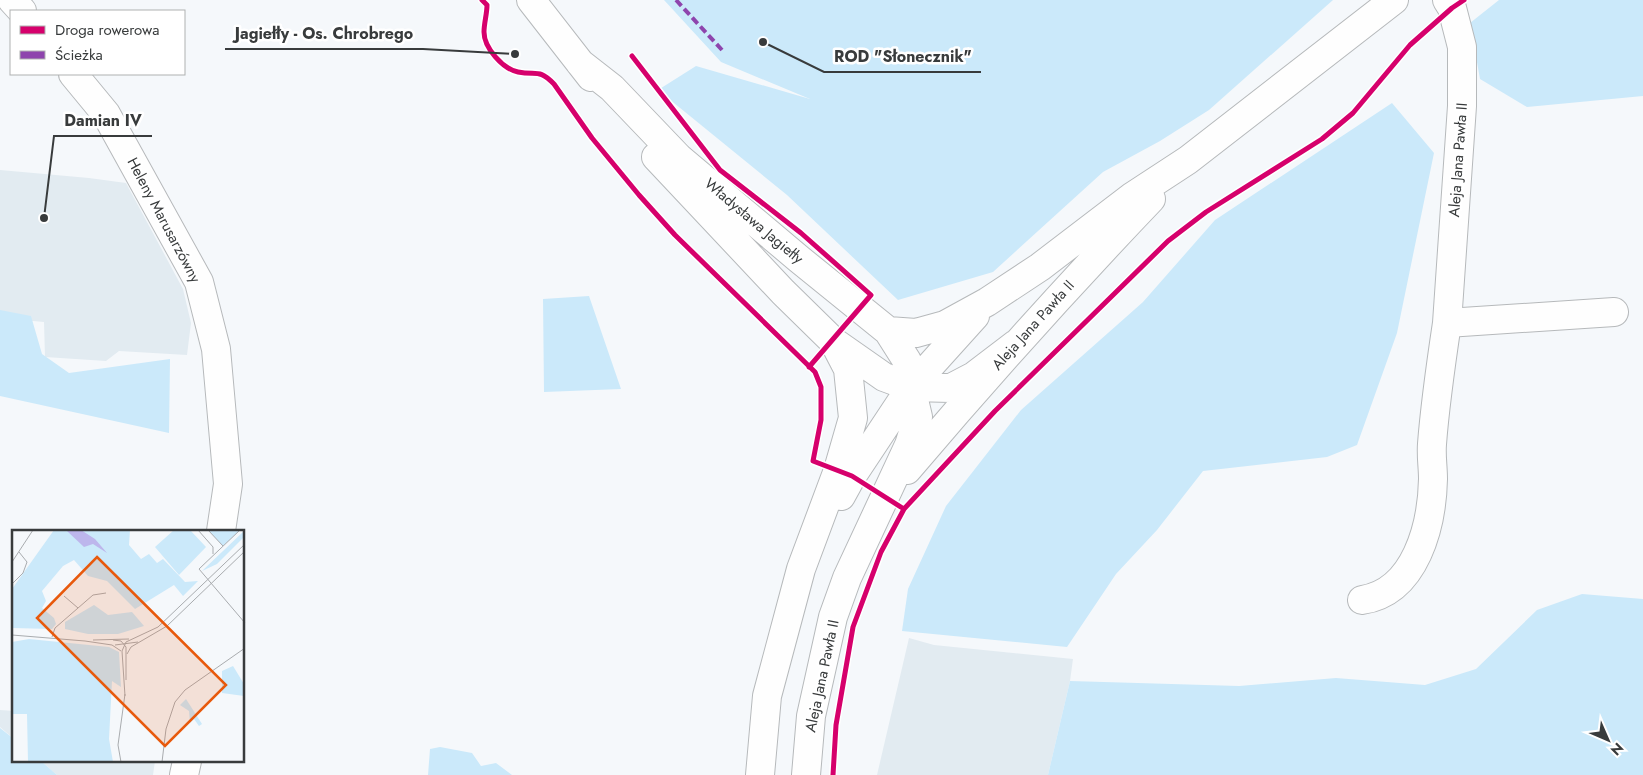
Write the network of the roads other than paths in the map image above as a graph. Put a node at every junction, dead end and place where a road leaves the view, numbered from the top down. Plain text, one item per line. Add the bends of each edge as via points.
1 (12, 0) edge
2 (531, 0) edge
3 (1394, 0) edge
4 (1447, 0) edge
5 (21, 10) edge
6 (580, 63) junction
7 (74, 75) edge
8 (1188, 160) junction
9 (987, 302) junction
10 (1614, 312) dead end
11 (1447, 323) junction
12 (888, 331) junction
13 (834, 342) junction
14 (1016, 344) junction
15 (911, 387) junction
16 (884, 496) junction
17 (221, 530) edge
18 (801, 569) junction
19 (1362, 600) dead end
20 (186, 762) edge
21 (184, 775) edge
22 (760, 775) edge
23 (806, 775) edge

1 - 5 street
2 - 6 street, Władysława Jagiełły
3 - 8 street, Aleja Jana Pawła II
4 - 11 street, Aleja Jana Pawła II via 1462,47 1462,106
6 - 12 street, Władysława Jagiełły via 612,88 679,158
6 - 13 street, Władysława Jagiełły via 665,168
7 - 17 street, Heleny Marusarzówny via 106,114 199,282 218,369 228,484
8 - 9 street, Aleja Jana Pawła II
8 - 14 street, Aleja Jana Pawła II
9 - 12 street, Aleja Jana Pawła II via 945,325 916,333
9 - 15 street, Aleja Jana Pawła II
10 - 11 street
11 - 19 street, Aleja Jana Pawła II via 1433,438 1430,510 1424,540 1409,568 1394,586 1374,598
12 - 15 street, Władysława Jagiełły via 907,361
13 - 15 street, Władysława Jagiełły via 884,377
13 - 18 street, Aleja Jana Pawła II via 848,369 853,418 838,470
14 - 15 street, Władysława Jagiełły via 974,376 951,388
14 - 16 street, Aleja Jana Pawła II
15 - 16 street, Aleja Jana Pawła II via 918,417 910,446
15 - 18 street, Aleja Jana Pawła II via 852,476
16 - 23 street, Aleja Jana Pawła II via 847,578 834,617 811,716
18 - 22 street, Aleja Jana Pawła II via 767,696
20 - 21 street

